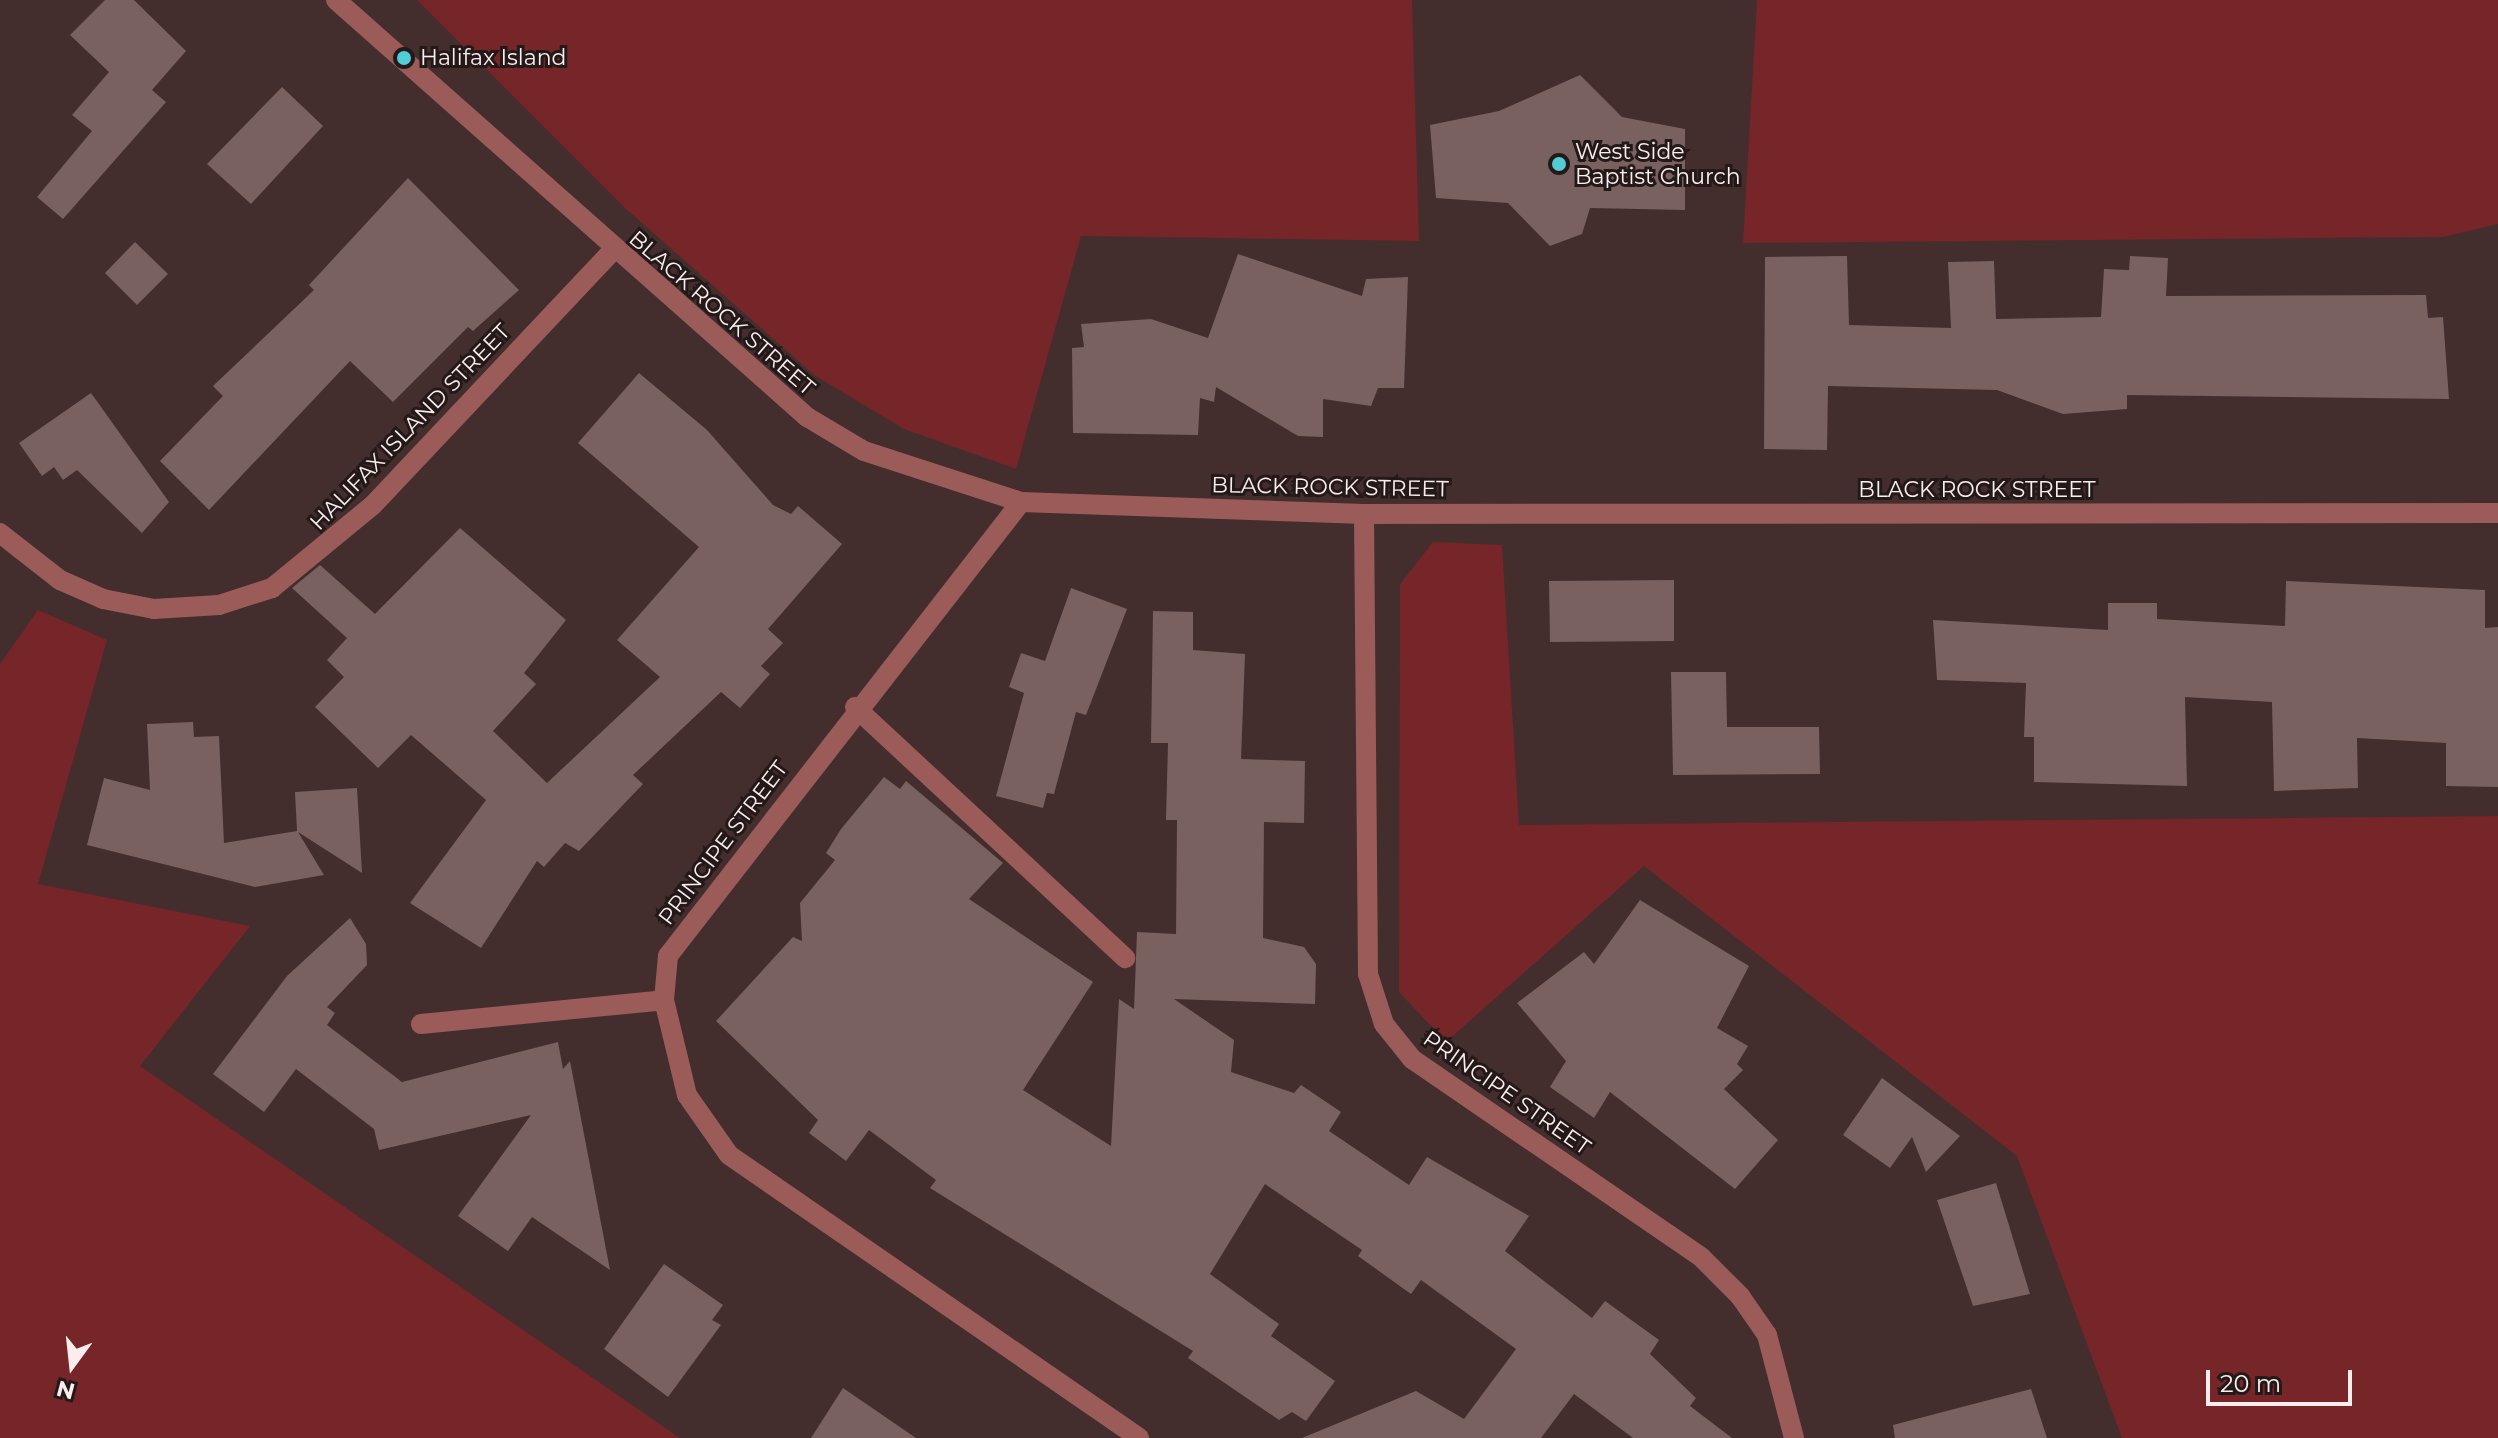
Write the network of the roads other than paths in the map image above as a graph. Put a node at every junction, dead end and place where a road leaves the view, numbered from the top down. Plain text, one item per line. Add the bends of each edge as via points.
1 (336, 0) edge
2 (613, 250) junction
3 (1021, 502) junction
4 (2498, 513) edge
5 (1364, 514) junction
6 (0, 533) edge
7 (855, 707) junction
8 (1125, 958) dead end
9 (664, 1000) junction
10 (421, 1024) dead end
11 (1139, 1438) edge
12 (1794, 1438) edge

1 - 2 street, BLACK ROCK STREET
2 - 3 street, BLACK ROCK STREET via 807,417 864,451
2 - 6 street, HALIFAX ISLAND STREET via 372,506 272,588 180,608 103,599 60,580
3 - 5 street, BLACK ROCK STREET
3 - 7 street, PRINCIPE STREET
4 - 5 street, BLACK ROCK STREET
5 - 12 street, PRINCIPE STREET via 1368,974 1384,1024 1412,1059 1701,1257 1740,1296 1767,1335
7 - 8 street
7 - 9 street, PRINCIPE STREET via 668,956
9 - 10 street
9 - 11 street, PRINCIPE STREET via 687,1095 729,1155

